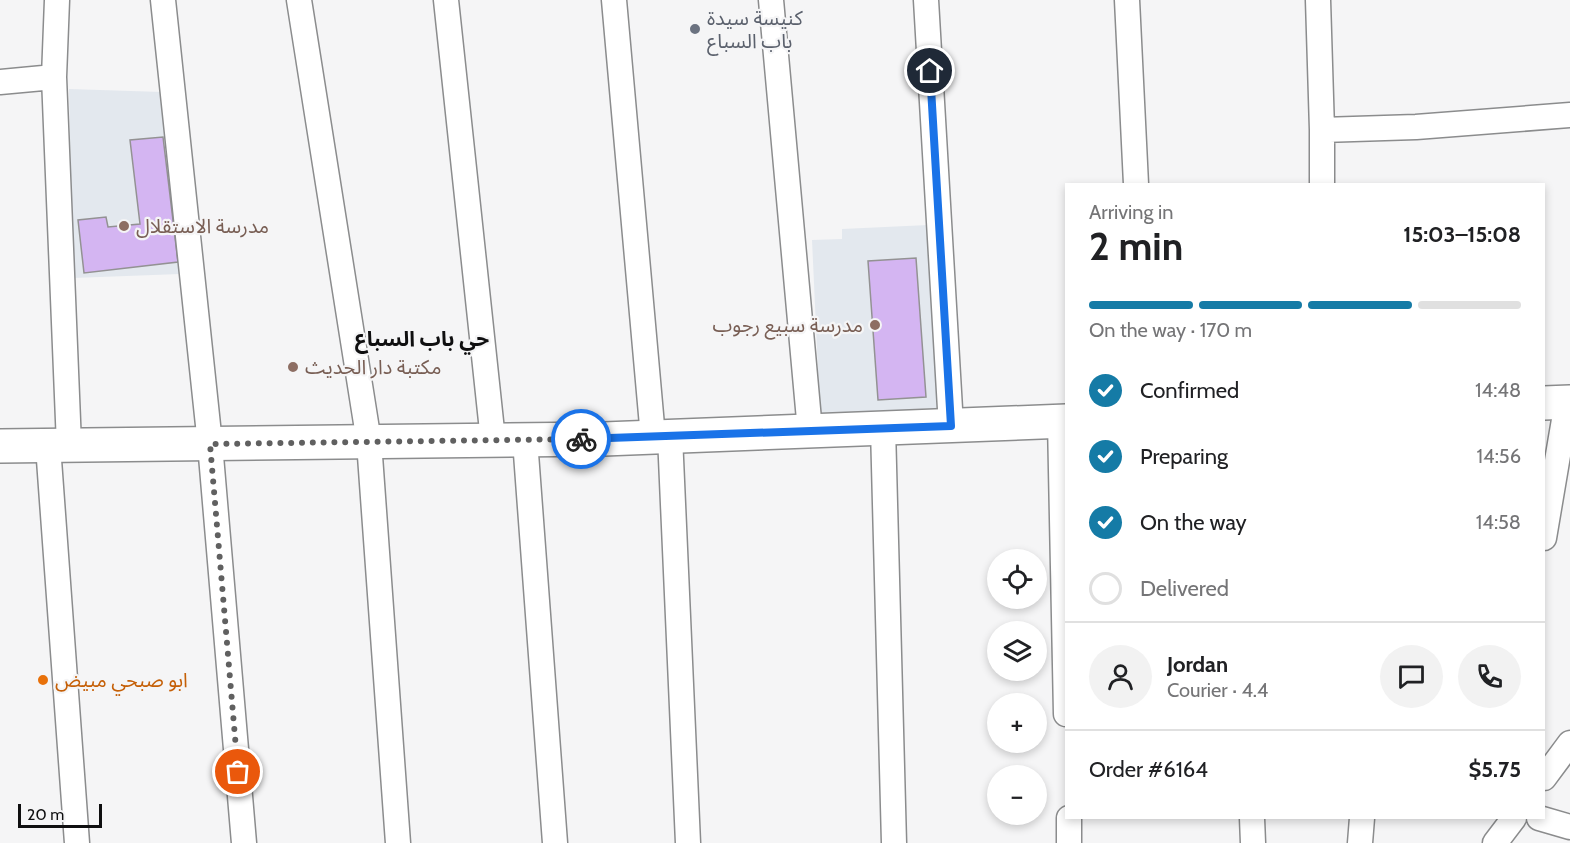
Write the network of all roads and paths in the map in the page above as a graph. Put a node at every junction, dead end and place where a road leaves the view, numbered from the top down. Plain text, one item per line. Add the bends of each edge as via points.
1 (57, 0) edge
2 (163, 0) edge
3 (299, 0) edge
4 (446, 0) edge
5 (614, 0) edge
6 (771, 0) edge
7 (926, 0) edge
8 (1127, 0) edge
9 (1318, 0) edge
10 (54, 77) junction
11 (0, 82) edge
12 (1570, 115) edge
13 (1322, 130) junction
14 (1136, 183) edge
15 (1322, 183) edge
16 (1560, 403) edge
17 (1063, 421) edge
18 (951, 426) junction
19 (883, 428) junction
20 (810, 431) junction
21 (661, 437) junction
22 (493, 440) junction
23 (525, 440) junction
24 (369, 442) junction
25 (210, 444) junction
26 (59, 445) junction
27 (0, 446) edge
28 (1545, 530) edge
29 (1065, 616) edge
30 (1570, 743) edge
31 (1545, 777) edge
32 (1069, 819) edge
33 (1252, 819) edge
34 (1362, 819) edge
35 (1513, 819) edge
36 (1542, 819) edge
37 (1570, 827) edge
38 (77, 843) edge
39 (244, 843) edge
40 (398, 843) edge
41 (555, 843) edge
42 (688, 843) edge
43 (894, 843) edge
44 (1070, 843) edge
45 (1253, 843) edge
46 (1360, 843) edge
47 (1496, 843) edge

1 - 10 street
2 - 25 street
3 - 24 street
4 - 22 street
5 - 21 street
6 - 20 street
7 - 18 street
8 - 14 street
9 - 13 street
10 - 11 street
10 - 26 street
12 - 13 street
13 - 15 street
16 - 28 street
17 - 18 main road
17 - 29 street
18 - 19 main road
19 - 20 main road
19 - 43 street
20 - 21 main road
21 - 23 main road
21 - 42 street
22 - 23 main road
22 - 24 main road
23 - 41 street
24 - 25 main road
24 - 40 street
25 - 26 main road
25 - 39 street
26 - 27 main road
26 - 38 street
30 - 31 street
32 - 44 street
33 - 45 street
34 - 46 street
35 - 47 street
36 - 37 street

